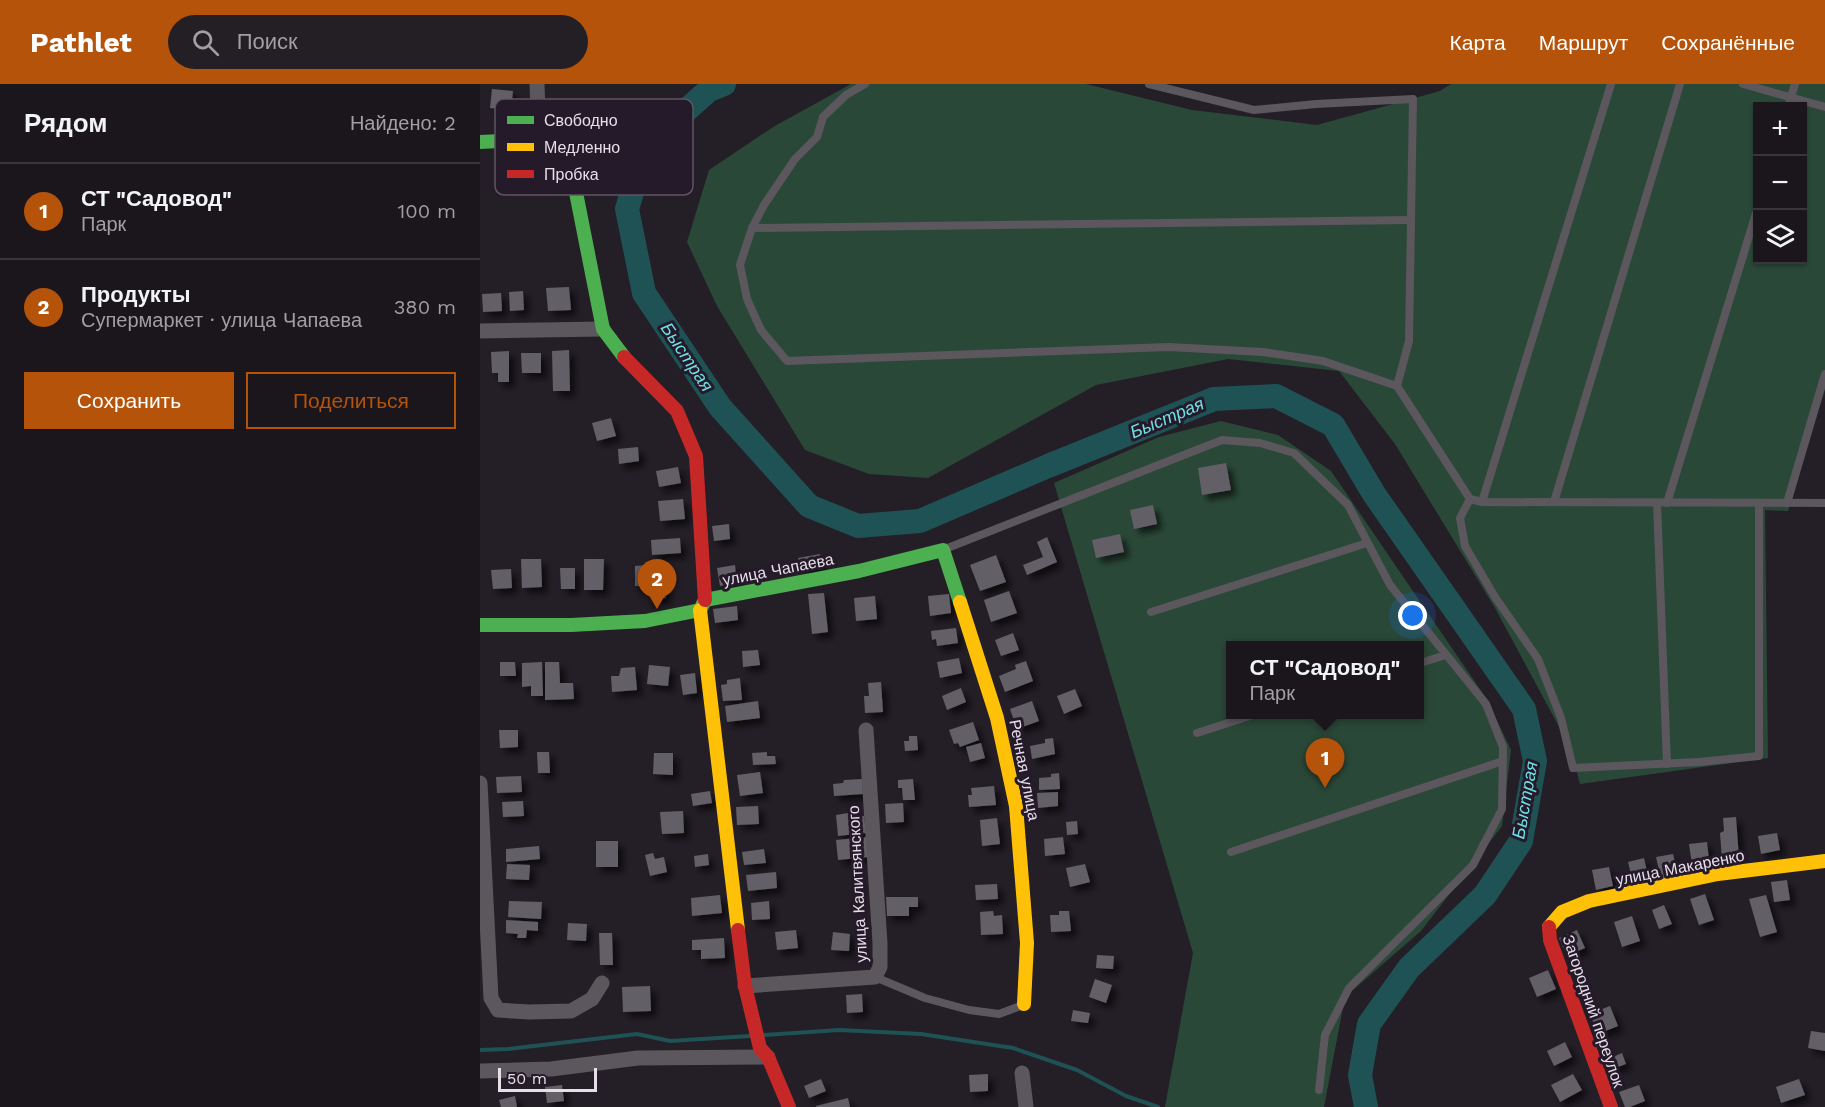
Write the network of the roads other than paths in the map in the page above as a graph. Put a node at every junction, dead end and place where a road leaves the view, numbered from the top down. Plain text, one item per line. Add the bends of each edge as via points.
1 (864, 84) edge
2 (1149, 84) edge
3 (1611, 84) edge
4 (1680, 84) edge
5 (1743, 84) edge
6 (1795, 84) edge
7 (1791, 98) junction
8 (1790, 102) edge
9 (1825, 107) edge
10 (495, 141) edge
11 (480, 142) edge
12 (576, 195) edge
13 (1757, 210) edge
14 (1411, 220) junction
15 (752, 228) junction
16 (603, 329) junction
17 (480, 331) edge
18 (1825, 374) edge
19 (1397, 386) junction
20 (1470, 499) junction
21 (1482, 502) junction
22 (1554, 502) junction
23 (1657, 503) junction
24 (1667, 503) junction
25 (1759, 503) junction
26 (1786, 503) junction
27 (1825, 503) edge
28 (1367, 543) junction
29 (943, 550) junction
30 (703, 605) junction
31 (1151, 612) dead end
32 (480, 625) edge
33 (1446, 655) junction
34 (1424, 662) edge
35 (1240, 719) edge
36 (866, 730) dead end
37 (1197, 733) dead end
38 (1503, 761) junction
39 (1667, 764) junction
40 (480, 783) edge
41 (1231, 852) dead end
42 (1825, 861) edge
43 (1549, 926) joint
44 (875, 977) junction
45 (602, 983) dead end
46 (746, 991) junction
47 (1024, 1005) joint
48 (764, 1052) junction
49 (480, 1071) edge
50 (1022, 1073) dead end
51 (1319, 1090) dead end
52 (789, 1107) edge
53 (1026, 1107) edge
54 (1611, 1107) edge

1 - 15 lane via 823,117 817,137 795,159
2 - 14 lane via 1254,110 1413,99
3 - 21 lane
4 - 22 lane
5 - 7 lane
6 - 7 lane
7 - 8 lane
7 - 9 lane
10 - 11 street
12 - 16 street
13 - 24 lane
14 - 15 lane
14 - 19 lane via 1409,341
15 - 19 lane via 740,266 747,299 761,330 787,361 1169,347 1263,352 1323,361
16 - 17 street
16 - 30 street via 623,356 677,411 696,456
18 - 26 lane
19 - 20 lane
20 - 21 lane
20 - 39 lane via 1460,518 1465,546 1538,659 1561,718 1573,768
21 - 22 lane
22 - 23 lane
23 - 24 lane
23 - 39 lane
24 - 25 lane
25 - 26 lane
25 - 39 lane via 1759,756
26 - 27 lane
28 - 29 lane via 1348,505 1294,453 1260,443 1222,440
28 - 31 lane
28 - 33 lane via 1390,585
29 - 30 street, улица Чапаева
29 - 47 street, Речная улица via 997,718 1016,806 1027,943
30 - 32 street, улица Чапаева via 645,621
30 - 46 street
33 - 34 lane
33 - 38 lane via 1486,704 1503,747
35 - 37 lane
36 - 44 street, улица Калитвянского via 880,943 880,967
38 - 41 lane
38 - 51 lane via 1502,809 1473,864 1349,988 1325,1035
40 - 45 street via 490,998 498,1010 571,1011 592,999
42 - 43 street, улица Макаренко via 1718,874 1589,901 1562,912
43 - 54 street, Загородний переулок via 1550,940
44 - 46 street, улица Калитвянского
44 - 47 lane via 925,998 969,1010 999,1014
46 - 48 street
48 - 49 street
48 - 52 street
50 - 53 street

